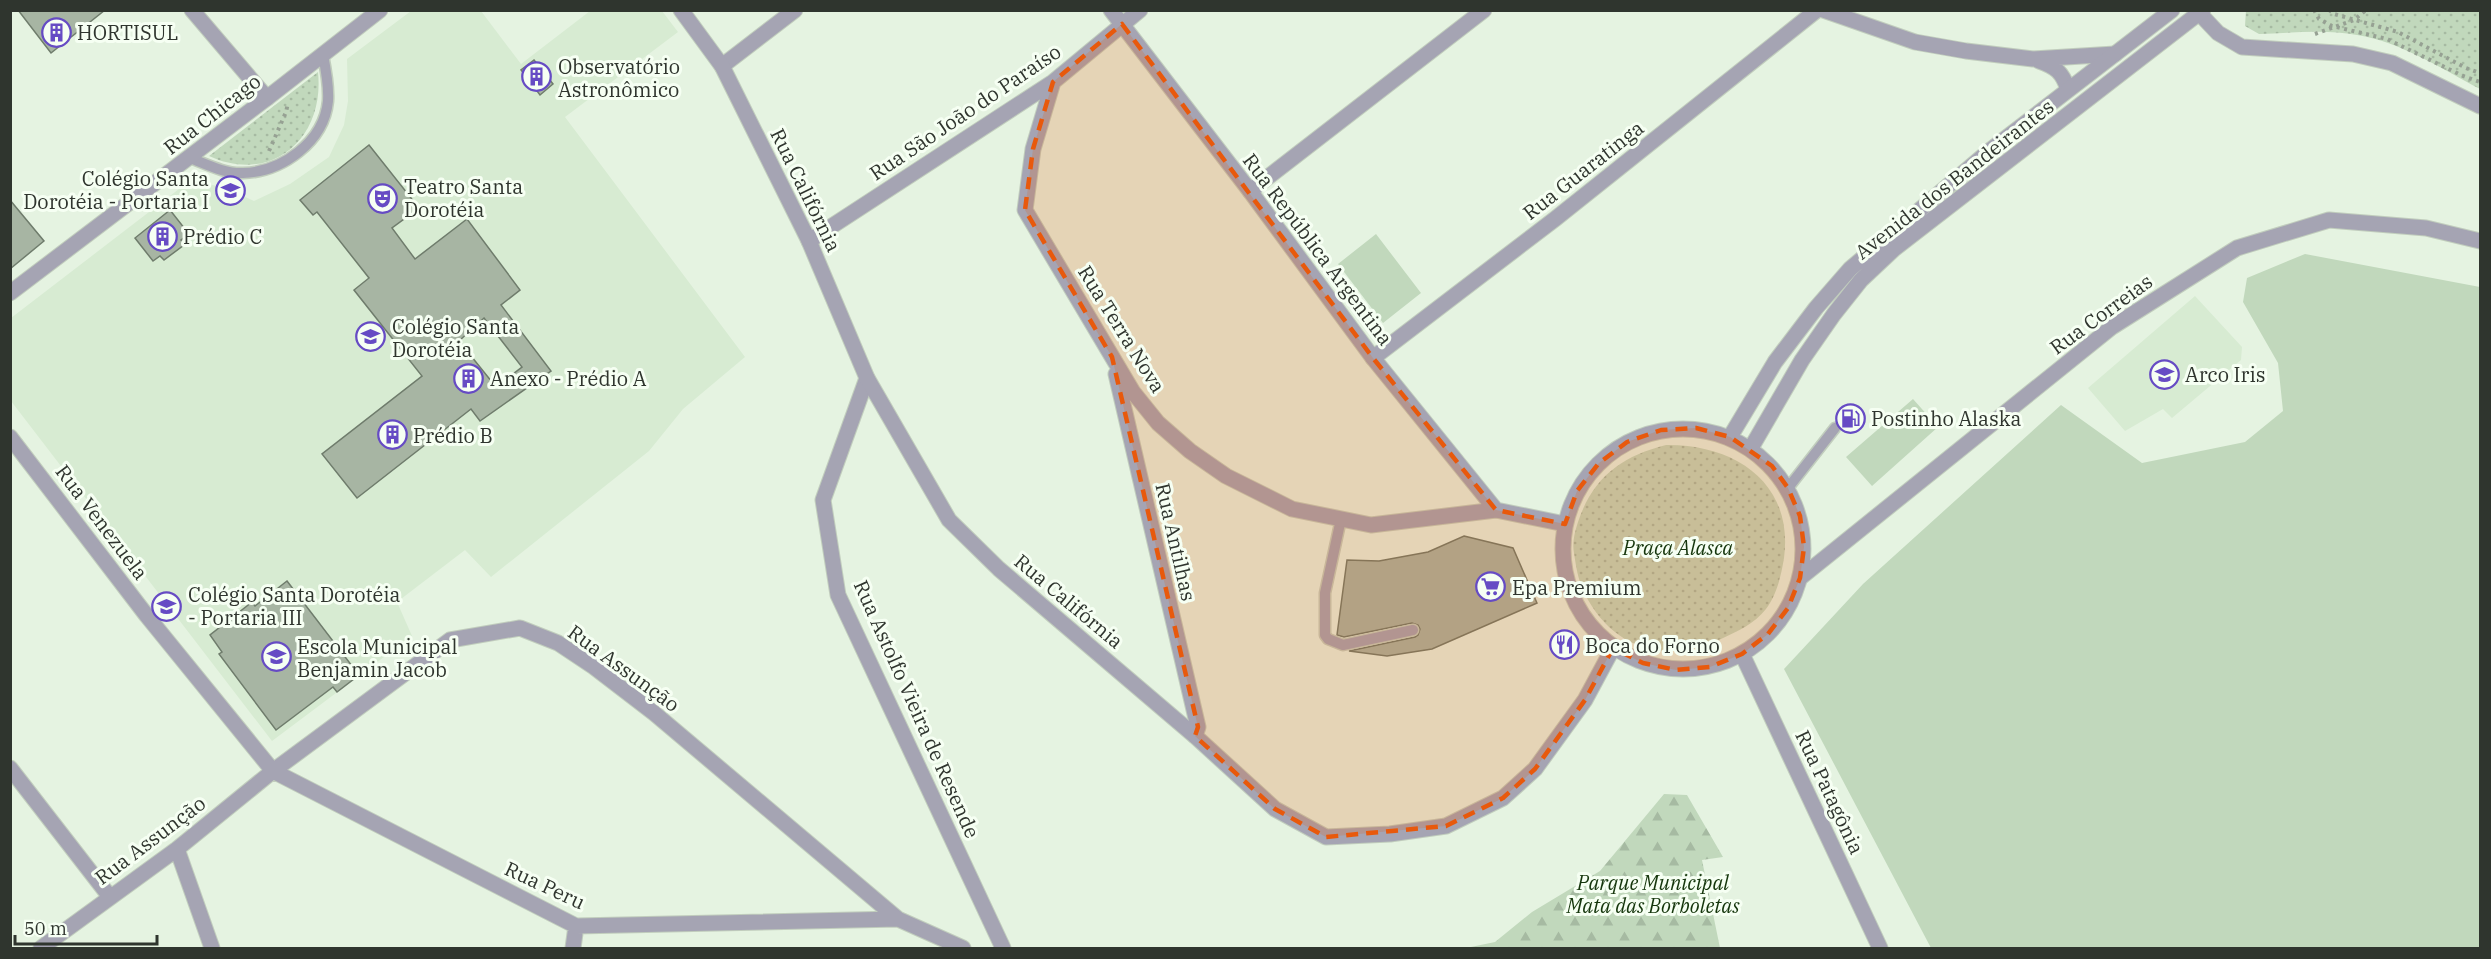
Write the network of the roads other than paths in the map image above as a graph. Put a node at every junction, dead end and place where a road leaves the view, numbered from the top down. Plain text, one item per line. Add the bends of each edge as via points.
1 (192, 10) edge
2 (380, 10) edge
3 (681, 10) edge
4 (795, 10) edge
5 (1111, 10) edge
6 (1140, 10) edge
7 (1484, 10) edge
8 (1817, 10) edge
9 (1824, 10) edge
10 (2172, 10) edge
11 (2201, 12) edge
12 (1122, 24) junction
13 (2115, 54) junction
14 (323, 55) junction
15 (2033, 59) junction
16 (722, 66) junction
17 (1053, 82) junction
18 (2068, 89) junction
19 (267, 98) junction
20 (2481, 106) edge
21 (190, 158) junction
22 (1250, 191) junction
23 (809, 241) junction
24 (2481, 241) edge
25 (10, 293) edge
26 (1112, 357) junction
27 (1373, 358) junction
28 (867, 378) junction
29 (1835, 428) dead end
30 (10, 437) edge
31 (1730, 437) junction
32 (1751, 448) junction
33 (1788, 488) junction
34 (1496, 510) junction
35 (1341, 519) junction
36 (1565, 524) junction
37 (1800, 578) junction
38 (1413, 630) dead end
39 (1613, 648) junction
40 (1742, 654) junction
41 (1195, 736) junction
42 (10, 768) edge
43 (273, 771) junction
44 (177, 849) junction
45 (110, 897) junction
46 (898, 919) junction
47 (576, 926) junction
48 (41, 948) edge
49 (212, 948) edge
50 (573, 948) edge
51 (963, 948) edge
52 (1003, 948) edge
53 (1880, 948) edge

1 - 19 street
2 - 14 street, Rua Chicago
3 - 16 street, Rua Califórnia
4 - 16 street
5 - 12 street, Rua República Argentina
6 - 12 street, Rua São João do Paraíso
7 - 22 street
8 - 27 street, Rua Guaratinga
9 - 15 street via 1915,42
10 - 13 street, Avenida dos Bandeirantes
11 - 20 street via 2218,33 2242,47 2353,54 2392,63
11 - 32 street, Avenida dos Bandeirantes via 1894,249 1861,280 1802,360
12 - 17 street, Rua São João do Paraíso
12 - 22 street, Rua República Argentina
13 - 15 street
13 - 18 street, Avenida dos Bandeirantes
14 - 19 street, Rua Chicago
14 - 21 lane via 328,103 319,129 298,153 274,167 242,173
15 - 18 street via 2056,67
16 - 23 street, Rua Califórnia
17 - 23 street, Rua São João do Paraíso
17 - 26 street, Rua Terra Nova via 1033,149 1025,210
18 - 31 street, Avenida dos Bandeirantes via 1850,269 1775,362
19 - 21 street, Rua Chicago
21 - 25 street, Rua Chicago
22 - 27 street, Rua República Argentina
23 - 28 street, Rua Califórnia
24 - 37 street, Rua Correias via 2426,228 2329,220 2238,248 2112,327
26 - 35 street, Rua Terra Nova via 1158,423 1190,451 1226,476 1293,509
26 - 41 street, Rua Antilhas via 1198,727
27 - 34 street, Rua República Argentina
28 - 41 street, Rua Califórnia via 949,520 999,569
28 - 52 street, Rua Astolfo Vieira de Resende via 823,500 838,595
29 - 33 lane
30 - 43 street, Rua Venezuela via 147,616
31 - 32 street
31 - 36 street via 1696,428 1661,429 1627,442 1591,472 1577,491
32 - 33 street via 1772,466
33 - 37 street via 1800,516 1803,537
34 - 35 street, Rua Terra Nova via 1371,525
34 - 36 street, Rua Terra Nova
35 - 38 lane via 1325,593 1328,639 1343,645
36 - 39 street via 1562,548 1570,593 1595,633
37 - 40 street via 1782,617
39 - 40 street via 1643,663 1676,670 1710,667
39 - 41 street, Rua Califórnia via 1585,700 1535,769 1503,798 1446,826 1326,837 1275,809
40 - 53 street, Rua Patagônia
42 - 45 street
43 - 44 street, Rua Assunção
43 - 46 street, Rua Assunção via 450,640 520,628 558,643 654,712
43 - 47 street, Rua Peru
44 - 45 street, Rua Assunção
44 - 49 street
45 - 48 street, Rua Assunção
46 - 47 street, Rua Peru
46 - 51 street, Rua Assunção
47 - 50 street

